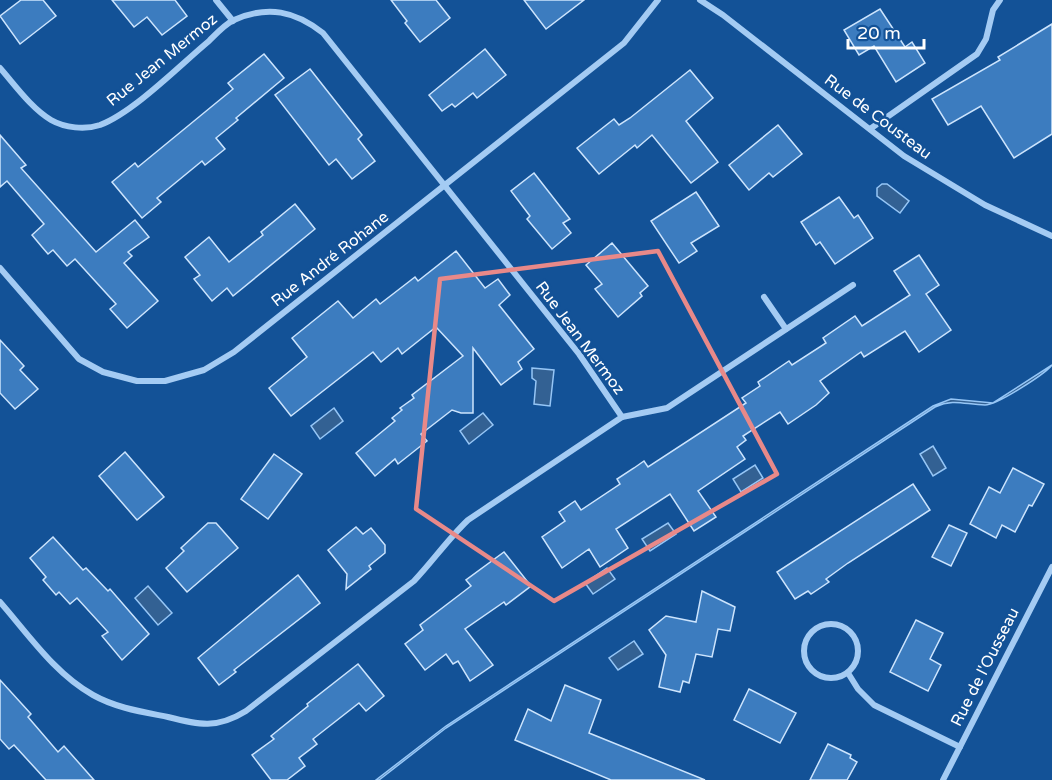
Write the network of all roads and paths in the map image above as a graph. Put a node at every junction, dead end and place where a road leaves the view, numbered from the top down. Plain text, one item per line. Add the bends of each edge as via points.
1 (216, 0) edge
2 (658, 0) edge
3 (700, 0) edge
4 (1000, 0) edge
5 (233, 21) junction
6 (0, 68) edge
7 (870, 129) junction
8 (443, 185) junction
9 (1052, 236) edge
10 (0, 268) edge
11 (853, 285) dead end
12 (764, 297) dead end
13 (786, 328) junction
14 (622, 417) junction
15 (1052, 567) edge
16 (0, 602) edge
17 (848, 673) junction
18 (960, 747) junction
19 (943, 780) edge

1 - 5 street
2 - 8 street, Rue André Rohane via 624,43
3 - 7 street, Rue de Cousteau
4 - 7 street via 977,54
5 - 6 street, Rue Jean Mermoz via 129,109 100,125 77,129 52,121 35,108
5 - 8 street, Rue Jean Mermoz via 263,12 286,12 307,20 323,33
7 - 9 street, Rue de Cousteau via 904,156 986,205
8 - 10 street, Rue André Rohane via 234,352 204,370 165,381 136,381 103,372 79,359
8 - 14 street, Rue Jean Mermoz via 579,354
11 - 13 street
12 - 13 street
13 - 14 street via 667,408
14 - 16 street, Rue Jean Mermoz via 468,520 414,581 231,721 196,724 94,696 60,670
15 - 18 street, Rue de l'Ousseau
17 - 17 street via 859,659 853,634 831,622 814,628 804,642 805,660 815,674 832,679
17 - 18 street via 874,705
18 - 19 street, Rue de l'Ousseau

